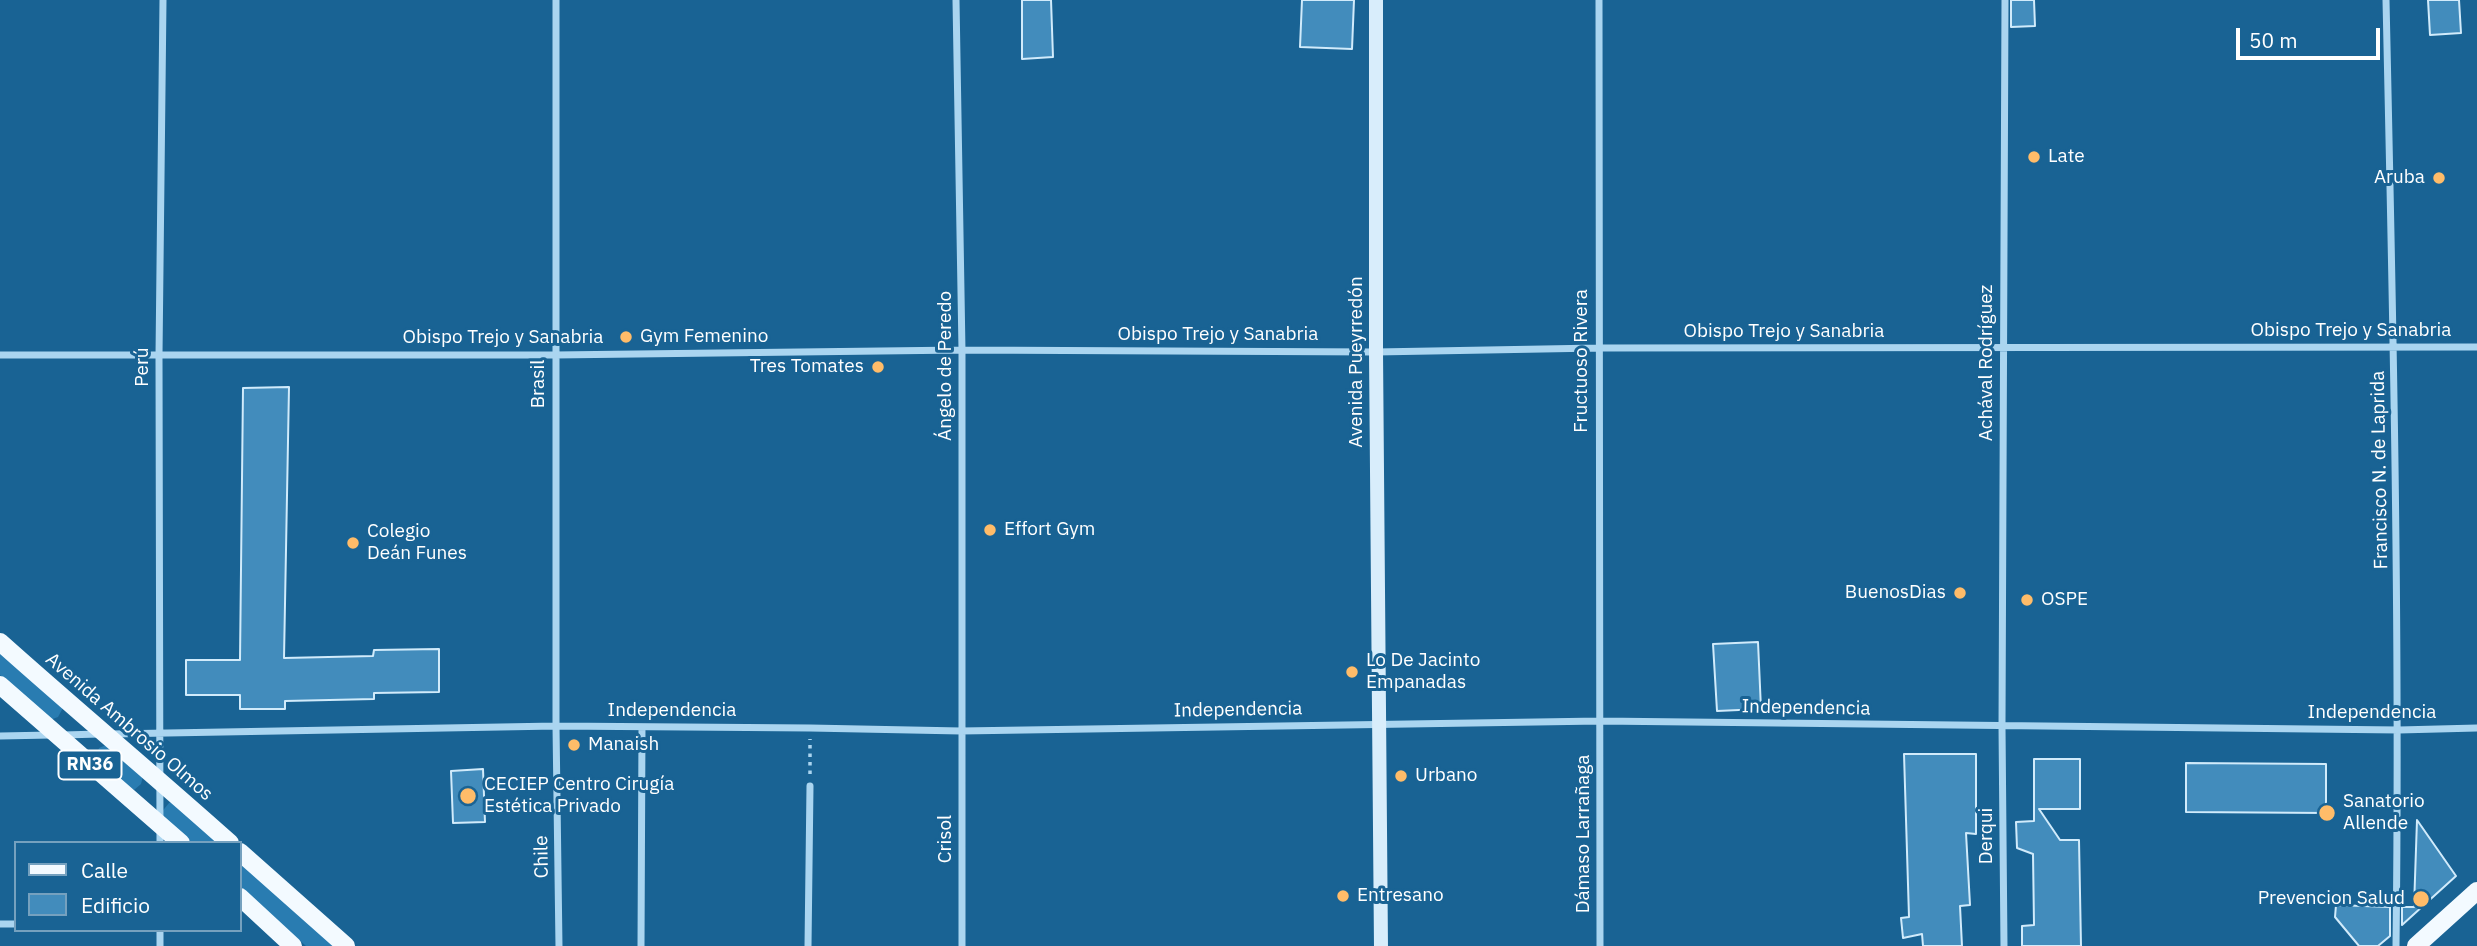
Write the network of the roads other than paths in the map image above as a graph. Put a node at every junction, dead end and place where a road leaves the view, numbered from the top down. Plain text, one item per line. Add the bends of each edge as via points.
1 (163, 0) edge
2 (556, 0) edge
3 (956, 0) edge
4 (1376, 0) edge
5 (1599, 0) edge
6 (2005, 0) edge
7 (2386, 0) edge
8 (2003, 347) junction
9 (2394, 347) junction
10 (2477, 347) edge
11 (1598, 348) junction
12 (962, 350) junction
13 (1376, 352) junction
14 (0, 355) edge
15 (159, 355) junction
16 (555, 355) junction
17 (0, 642) edge
18 (0, 685) edge
19 (1600, 721) junction
20 (1380, 723) junction
21 (556, 726) junction
22 (2002, 726) junction
23 (642, 727) junction
24 (2477, 728) edge
25 (2399, 730) junction
26 (961, 731) junction
27 (160, 733) junction
28 (103, 734) junction
29 (55, 735) junction
30 (0, 736) edge
31 (160, 780) junction
32 (810, 786) road end
33 (160, 824) junction
34 (160, 841) edge
35 (179, 841) edge
36 (228, 841) edge
37 (242, 854) edge
38 (2477, 891) edge
39 (242, 899) edge
40 (293, 946) edge
41 (346, 946) edge
42 (559, 946) edge
43 (641, 946) edge
44 (808, 946) edge
45 (962, 946) edge
46 (1381, 946) edge
47 (1600, 946) edge
48 (2004, 946) edge
49 (2396, 946) edge
50 (2416, 946) edge

1 - 15 street, Perú
2 - 16 street, Brasil
3 - 12 street, Ángelo de Peredo
4 - 13 main road, Avenida Pueyrredón
5 - 11 street, Fructuoso Rivera
6 - 8 street, Achával Rodríguez
7 - 9 street, Francisco N. de Laprida
8 - 9 street, Obispo Trejo y Sanabria
8 - 11 street, Obispo Trejo y Sanabria
8 - 22 street, Achával Rodríguez
9 - 10 street, Obispo Trejo y Sanabria
9 - 25 street, Francisco N. de Laprida
11 - 13 street, Obispo Trejo y Sanabria
11 - 19 street, Fructuoso Rivera
12 - 13 street, Obispo Trejo y Sanabria
12 - 16 street, Obispo Trejo y Sanabria
12 - 26 street, Ángelo de Peredo
13 - 20 main road, Avenida Pueyrredón
14 - 15 street, Obispo Trejo y Sanabria
15 - 16 street, Obispo Trejo y Sanabria
15 - 27 street, Perú
16 - 21 street, Brasil
17 - 28 main road, Avenida Ambrosio Olmos / RN36
18 - 29 main road, RN36
19 - 20 street, Independencia
19 - 22 street, Independencia
19 - 47 street, Dámaso Larrañaga
20 - 26 street, Independencia
20 - 46 main road, Avenida Pueyrredón
21 - 23 street, Independencia
21 - 27 street, Independencia
21 - 42 street, Chile
22 - 25 street, Independencia
22 - 48 street, Derqui
23 - 26 street, Independencia
23 - 43 street
24 - 25 street, Independencia
25 - 49 street, Francisco N. de Laprida
26 - 45 street, Crisol
27 - 28 street, Independencia
27 - 31 street, Perú
28 - 29 street, Independencia
28 - 31 main road, Avenida Ambrosio Olmos / RN36
29 - 30 street, Independencia
29 - 33 main road, RN36
31 - 33 street, Perú
31 - 36 main road, Avenida Ambrosio Olmos / RN36
32 - 44 street
33 - 34 street, Perú
33 - 35 main road, RN36
37 - 41 main road
38 - 50 main road
39 - 40 main road

